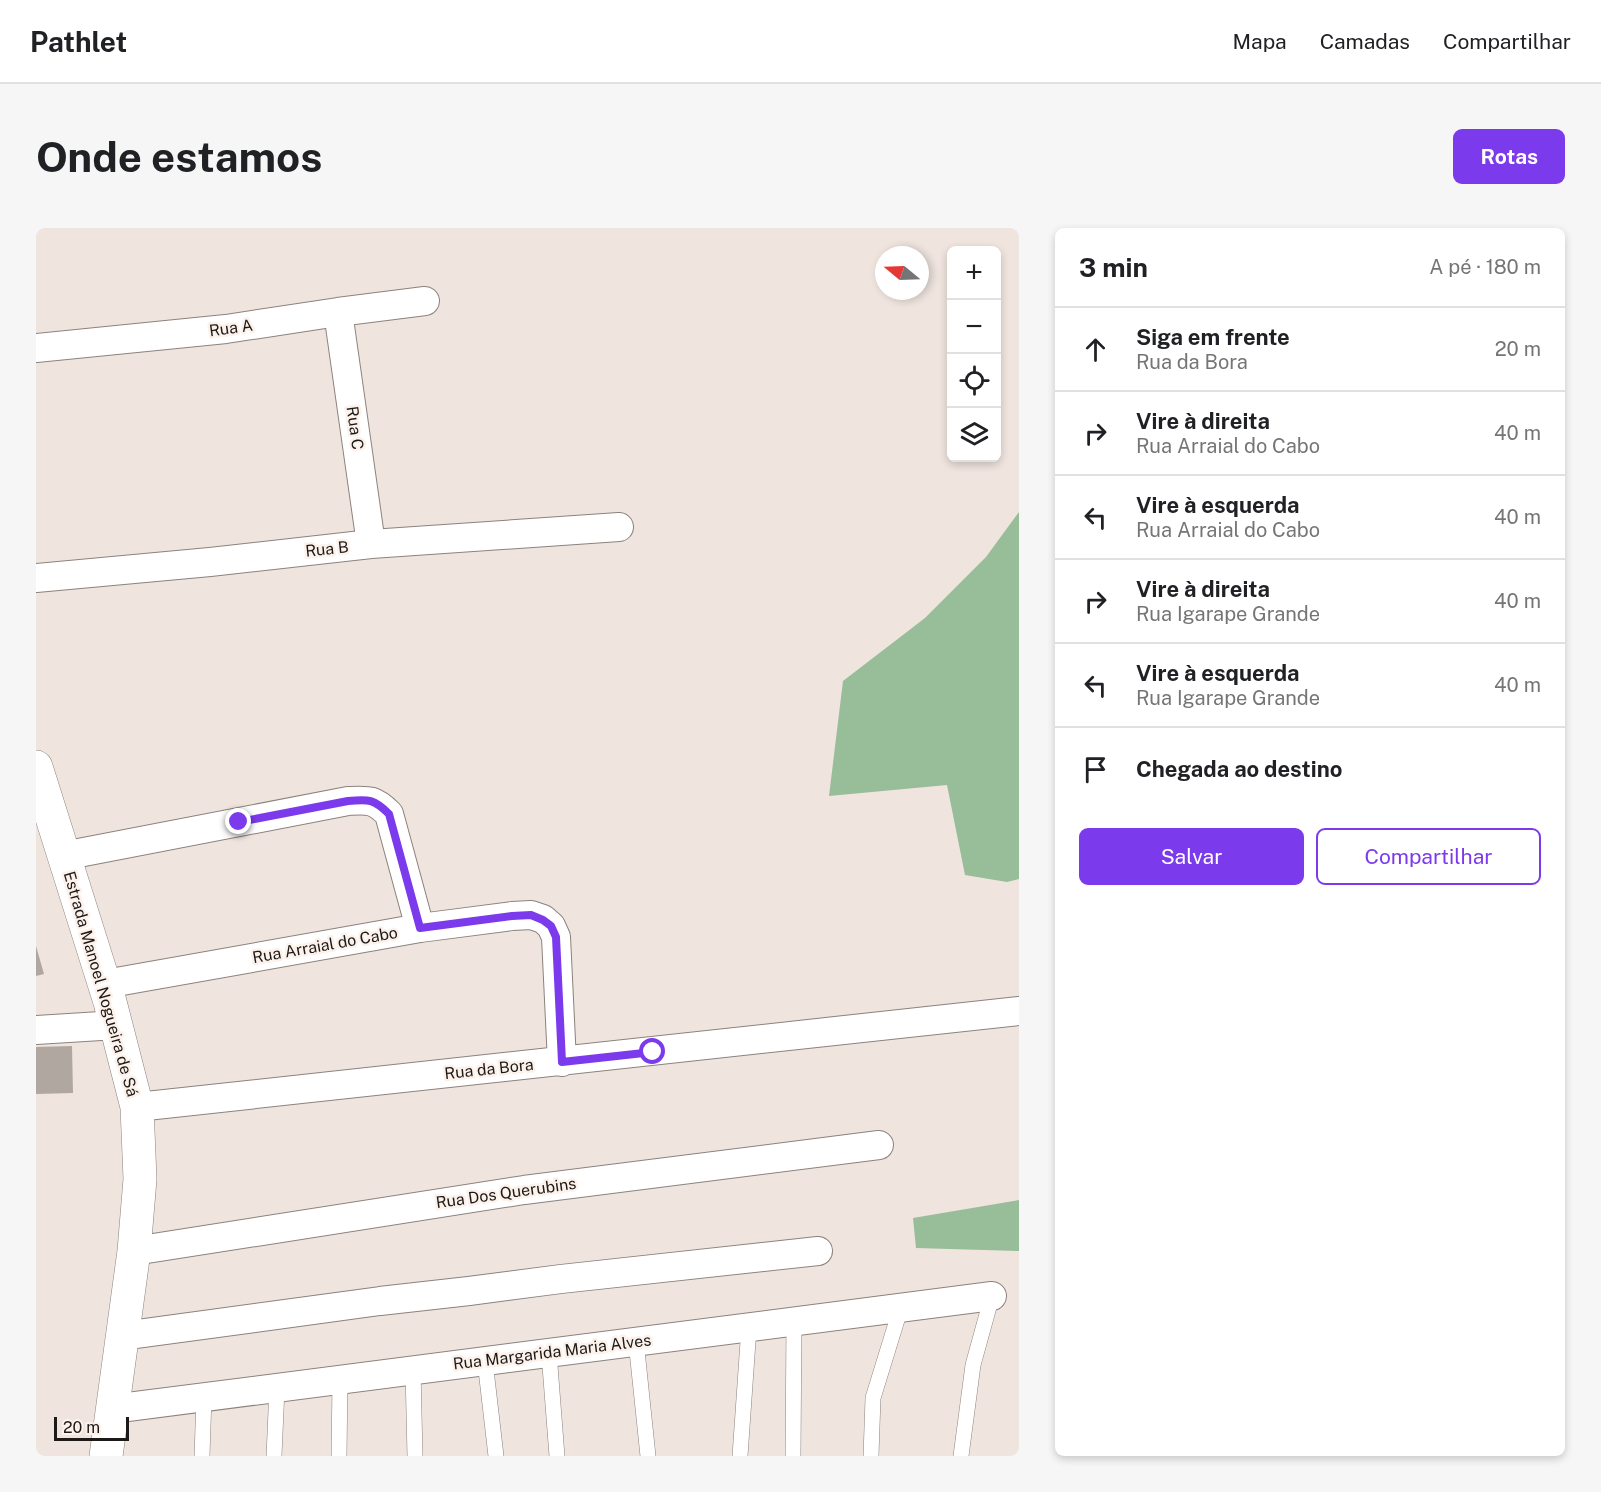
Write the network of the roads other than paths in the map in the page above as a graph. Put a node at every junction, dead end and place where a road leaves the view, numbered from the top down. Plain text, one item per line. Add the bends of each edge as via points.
1 (424, 301) dead end
2 (338, 312) junction
3 (36, 348) edge
4 (619, 527) dead end
5 (371, 544) junction
6 (36, 578) edge
7 (36, 766) edge
8 (63, 856) junction
9 (420, 928) junction
10 (105, 984) junction
11 (1019, 1011) edge
12 (117, 1024) junction
13 (36, 1030) edge
14 (562, 1062) junction
15 (137, 1107) junction
16 (879, 1145) dead end
17 (134, 1251) junction
18 (818, 1251) dead end
19 (992, 1296) joint
20 (901, 1308) junction
21 (794, 1321) junction
22 (749, 1327) junction
23 (122, 1335) junction
24 (636, 1341) junction
25 (549, 1353) junction
26 (485, 1361) junction
27 (413, 1370) junction
28 (340, 1380) junction
29 (277, 1388) junction
30 (204, 1397) junction
31 (112, 1409) junction
32 (106, 1456) edge
33 (202, 1456) edge
34 (274, 1456) edge
35 (339, 1456) edge
36 (415, 1456) edge
37 (496, 1456) edge
38 (557, 1456) edge
39 (648, 1456) edge
40 (740, 1456) edge
41 (793, 1456) edge
42 (871, 1456) edge
43 (962, 1456) edge

1 - 2 street, Rua A
2 - 3 street, Rua A via 226,329
2 - 5 street, Rua C
4 - 5 street, Rua B
5 - 6 street, Rua B
7 - 8 main road, Estrada Manoel Nogueira de Sá
8 - 9 street via 366,800 389,814
8 - 10 main road, Estrada Manoel Nogueira de Sá
9 - 10 street, Rua Arraial do Cabo
9 - 14 street, Rua Arraial do Cabo via 531,915 551,926 556,937
10 - 12 main road, Estrada Manoel Nogueira de Sá
11 - 14 street, Rua da Bora
12 - 13 street
12 - 15 main road, Estrada Manoel Nogueira de Sá
14 - 15 street, Rua da Bora
15 - 17 main road, Estrada Manoel Nogueira de Sá via 140,1179
16 - 17 street, Rua Dos Querubins via 524,1190
17 - 23 main road, Estrada Manoel Nogueira de Sá
18 - 23 street via 380,1300
19 - 20 street, Rua Margarida Maria Alves
19 - 43 lane via 973,1365
20 - 21 street, Rua Margarida Maria Alves
20 - 42 lane via 873,1398
21 - 22 street, Rua Margarida Maria Alves
21 - 41 lane
22 - 24 street, Rua Margarida Maria Alves
22 - 40 lane
23 - 31 main road, Estrada Manoel Nogueira de Sá
24 - 25 street, Rua Margarida Maria Alves
24 - 39 lane
25 - 26 street, Rua Margarida Maria Alves
25 - 38 lane
26 - 27 street, Rua Margarida Maria Alves
26 - 37 lane
27 - 28 street, Rua Margarida Maria Alves
27 - 36 lane
28 - 29 street, Rua Margarida Maria Alves
28 - 35 lane
29 - 30 street, Rua Margarida Maria Alves
29 - 34 lane
30 - 31 street, Rua Margarida Maria Alves
30 - 33 lane
31 - 32 main road, Estrada Manoel Nogueira de Sá

